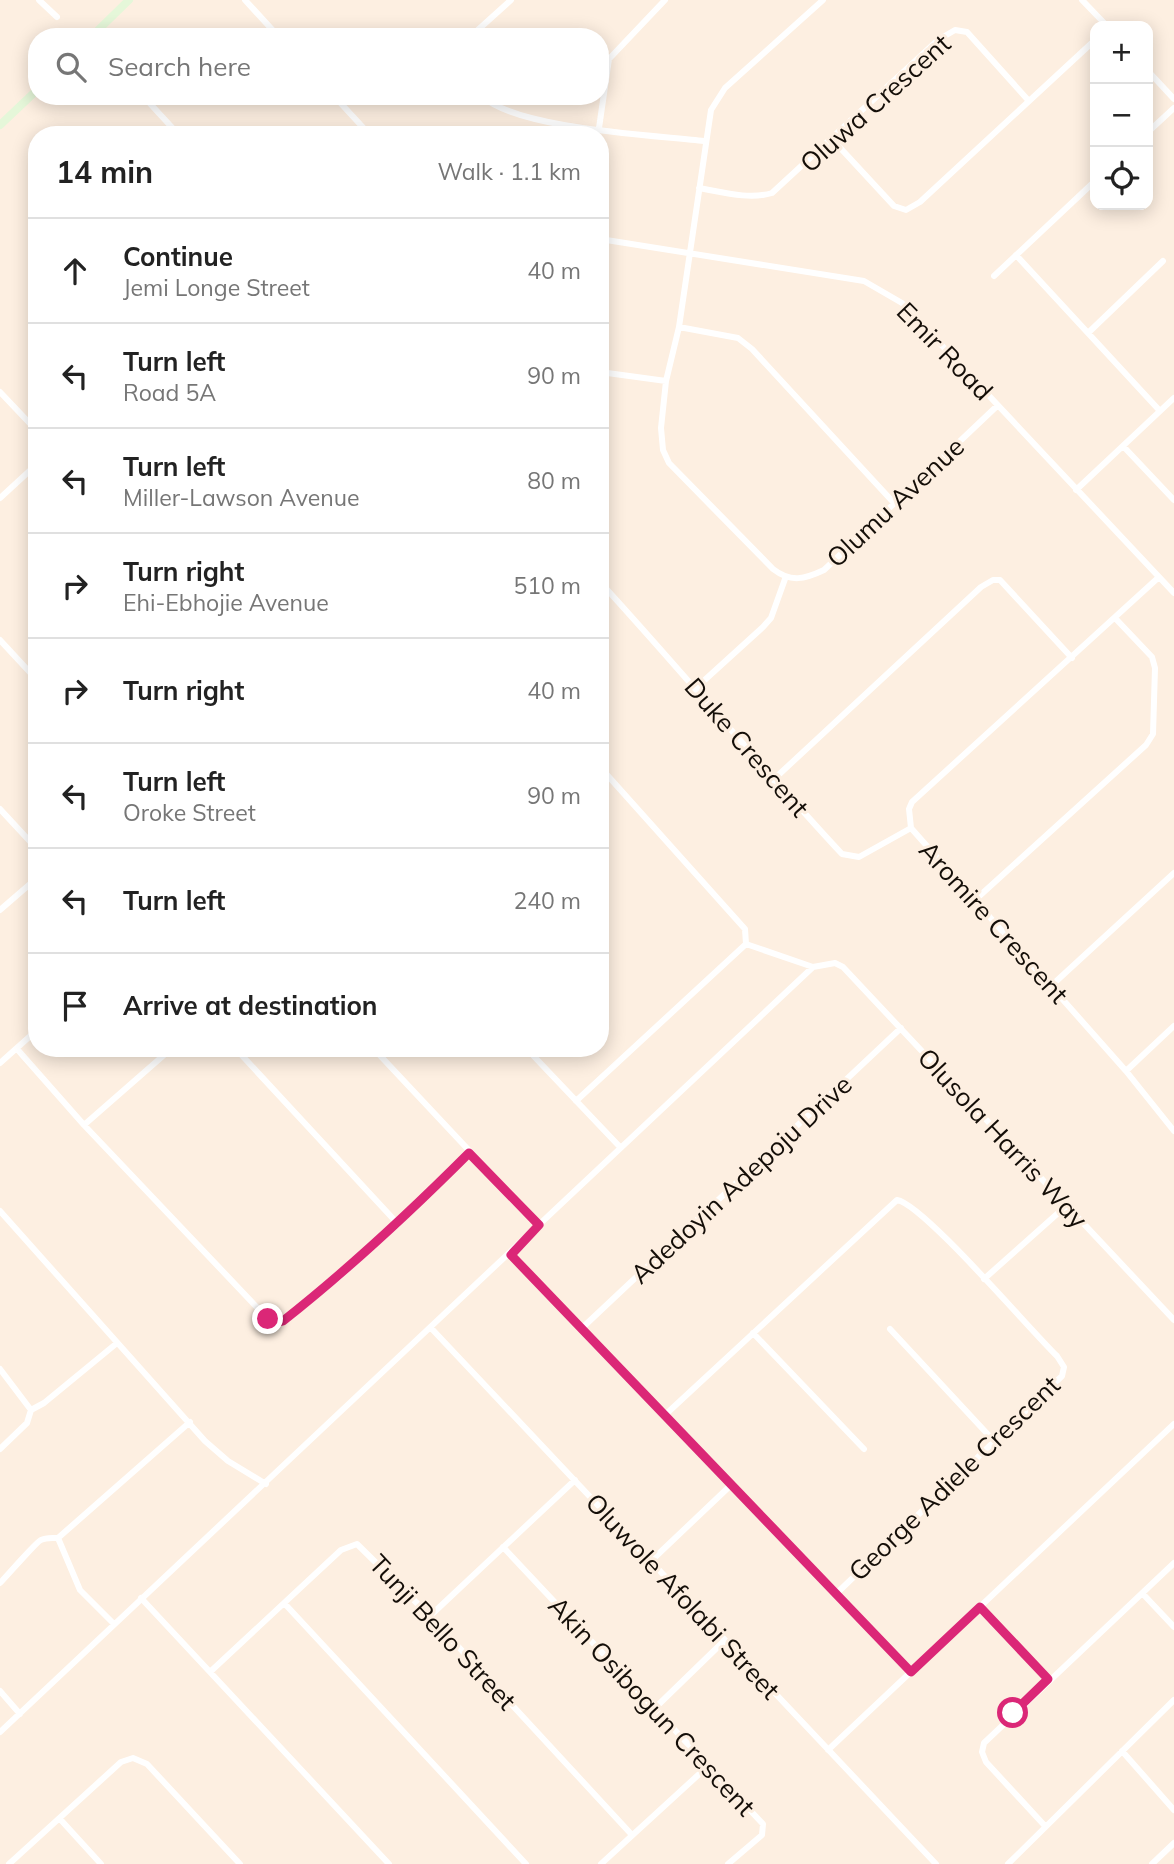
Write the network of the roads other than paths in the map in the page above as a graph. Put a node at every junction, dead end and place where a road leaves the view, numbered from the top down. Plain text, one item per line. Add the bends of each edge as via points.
1 (39, 0) edge
2 (129, 0) edge
3 (245, 0) edge
4 (510, 0) edge
5 (665, 0) edge
6 (823, 0) edge
7 (1082, 0) edge
8 (57, 17) dead end
9 (1102, 21) edge
10 (100, 28) edge
11 (271, 28) edge
12 (480, 28) edge
13 (1090, 44) edge
14 (609, 59) edge
15 (1153, 76) edge
16 (28, 99) edge
17 (1174, 99) edge
18 (1028, 100) junction
19 (151, 105) edge
20 (342, 105) edge
21 (494, 105) edge
22 (602, 105) edge
23 (1174, 108) edge
24 (0, 125) edge
25 (171, 126) edge
26 (362, 126) edge
27 (585, 126) edge
28 (599, 126) edge
29 (1153, 127) edge
30 (609, 129) edge
31 (832, 139) junction
32 (704, 141) junction
33 (1090, 186) edge
34 (699, 188) junction
35 (609, 240) edge
36 (689, 252) junction
37 (1016, 255) junction
38 (1163, 261) dead end
39 (994, 276) dead end
40 (679, 327) junction
41 (1088, 333) junction
42 (609, 373) edge
43 (666, 382) junction
44 (0, 392) edge
45 (1174, 398) edge
46 (997, 406) junction
47 (1160, 411) junction
48 (28, 422) edge
49 (1123, 446) junction
50 (28, 472) edge
51 (1076, 491) junction
52 (0, 498) edge
53 (1174, 500) edge
54 (894, 503) junction
55 (1159, 577) junction
56 (785, 579) junction
57 (609, 592) edge
58 (1174, 593) edge
59 (1115, 618) junction
60 (0, 640) edge
61 (1072, 658) junction
62 (28, 670) edge
63 (697, 687) junction
64 (609, 777) edge
65 (773, 780) junction
66 (0, 809) edge
67 (911, 828) junction
68 (28, 839) edge
69 (1174, 873) edge
70 (28, 886) edge
71 (975, 900) junction
72 (0, 910) edge
73 (746, 944) junction
74 (813, 967) junction
75 (1051, 986) junction
76 (1174, 1026) edge
77 (901, 1028) junction
78 (28, 1038) edge
79 (16, 1049) junction
80 (162, 1057) edge
81 (243, 1057) edge
82 (381, 1057) edge
83 (534, 1057) edge
84 (0, 1063) edge
85 (1126, 1070) junction
86 (576, 1101) junction
87 (84, 1125) junction
88 (1174, 1131) edge
89 (620, 1147) junction
90 (469, 1153) junction
91 (1066, 1206) junction
92 (0, 1211) edge
93 (398, 1224) junction
94 (539, 1225) junction
95 (511, 1255) junction
96 (984, 1279) junction
97 (1174, 1320) edge
98 (431, 1328) junction
99 (581, 1329) junction
100 (890, 1329) dead end
101 (753, 1334) junction
102 (117, 1343) junction
103 (0, 1369) edge
104 (31, 1410) junction
105 (664, 1415) junction
106 (190, 1422) junction
107 (1174, 1424) edge
108 (994, 1441) junction
109 (0, 1449) edge
110 (864, 1449) dead end
111 (575, 1480) junction
112 (266, 1484) junction
113 (731, 1485) junction
114 (58, 1538) junction
115 (503, 1547) junction
116 (651, 1561) junction
117 (1174, 1563) edge
118 (0, 1583) edge
119 (836, 1594) junction
120 (1143, 1594) junction
121 (141, 1598) junction
122 (285, 1604) junction
123 (980, 1607) junction
124 (430, 1616) junction
125 (114, 1624) junction
126 (1174, 1626) edge
127 (725, 1640) junction
128 (210, 1672) junction
129 (911, 1672) junction
130 (1048, 1679) junction
131 (0, 1691) edge
132 (1174, 1700) edge
133 (656, 1707) junction
134 (20, 1714) junction
135 (0, 1732) edge
136 (828, 1750) junction
137 (1122, 1751) junction
138 (708, 1766) junction
139 (1174, 1810) edge
140 (60, 1819) junction
141 (1045, 1826) junction
142 (632, 1835) junction
143 (1174, 1843) edge
144 (9, 1864) edge
145 (101, 1864) edge
146 (240, 1864) edge
147 (390, 1864) edge
148 (527, 1864) edge
149 (601, 1864) edge
150 (728, 1864) edge
151 (936, 1864) edge
152 (1008, 1864) edge
153 (1152, 1864) edge

1 - 8 street
2 - 10 main road
3 - 11 street
4 - 12 street
5 - 14 street
6 - 32 street via 725,88 711,110
7 - 9 street
13 - 18 street
15 - 17 street
16 - 24 main road
18 - 31 street, Oluwa Crescent via 967,32 955,30 938,40
18 - 31 street via 906,210 894,206
19 - 25 street
20 - 26 street
21 - 27 street via 537,119
22 - 28 street
23 - 29 street
30 - 32 street
31 - 34 street, Oluwa Crescent via 772,193 737,195
32 - 34 street
33 - 37 street
34 - 36 street
35 - 36 street, Emir Road
36 - 40 street
36 - 46 street, Emir Road via 864,281 883,289 902,303
37 - 39 street
37 - 41 street
38 - 41 street
40 - 43 street
40 - 54 street via 738,338 752,349
41 - 47 street
42 - 43 street
43 - 56 street via 661,428 668,463
44 - 48 street
45 - 47 street
46 - 51 street, Emir Road
46 - 54 street, Olumu Avenue
47 - 49 street
49 - 51 street
49 - 53 street
50 - 52 street
51 - 55 street, Emir Road
54 - 56 street, Olumu Avenue via 824,570 806,579
55 - 58 street, Emir Road
55 - 59 street, Aromire Crescent
56 - 63 street via 771,618
57 - 63 street, Duke Crescent
59 - 61 street, Aromire Crescent
59 - 71 street via 1152,657 1153,734
60 - 62 street
61 - 65 street via 1000,580 993,580
61 - 67 street, Aromire Crescent via 912,802
63 - 65 street, Duke Crescent
64 - 73 street via 745,929
65 - 67 street, Duke Crescent via 849,858 870,852
66 - 68 street
67 - 71 street, Aromire Crescent
69 - 75 street
70 - 72 street
71 - 75 street, Aromire Crescent
73 - 74 street
73 - 86 street
74 - 77 street, Olusola Harris Way via 829,963 843,967
74 - 89 street
75 - 85 street, Aromire Crescent
76 - 85 street
77 - 91 street, Olusola Harris Way
77 - 99 street, Adedoyin Adepoju Drive
78 - 79 street
79 - 84 street
79 - 87 street
80 - 87 street
81 - 93 street
82 - 90 street
83 - 86 street
85 - 88 street, Aromire Crescent
86 - 89 street
87 - 93 street via 275,1323 338,1278
89 - 94 street
90 - 93 street
90 - 94 street
91 - 96 street
91 - 97 street, Olusola Harris Way
92 - 102 street
94 - 95 street
95 - 98 street
95 - 99 street
96 - 101 street, George Adiele Crescent via 913,1208 897,1200
96 - 108 street, George Adiele Crescent via 1064,1367 1054,1387
98 - 111 street, Oluwole Afolabi Street
98 - 112 street
99 - 105 street
100 - 108 street
101 - 105 street, George Adiele Crescent
101 - 110 street
102 - 104 street
102 - 106 street
103 - 104 street
104 - 109 street via 27,1423
105 - 113 street
106 - 112 street via 228,1461
106 - 114 street
107 - 123 street
108 - 119 street, George Adiele Crescent
111 - 115 street
111 - 116 street, Oluwole Afolabi Street
112 - 121 street
113 - 116 street
113 - 119 street
114 - 118 street via 35,1544
114 - 125 street via 80,1590
115 - 124 street
115 - 133 street, Akin Osibogun Crescent
116 - 127 street, Oluwole Afolabi Street
117 - 120 street
119 - 129 street
120 - 126 street
120 - 130 street
121 - 125 street
121 - 128 street
122 - 124 street, Tunji Bello Street via 341,1550 355,1543
122 - 128 street, Tunji Bello Street
122 - 148 street
123 - 129 street
123 - 130 street
124 - 142 street, Tunji Bello Street
125 - 134 street
127 - 133 street
127 - 136 street, Oluwole Afolabi Street
128 - 147 street
129 - 136 street
130 - 141 street via 989,1736 982,1752
131 - 134 street
132 - 137 street
133 - 138 street, Akin Osibogun Crescent
134 - 135 street
136 - 151 street, Oluwole Afolabi Street
137 - 139 street
137 - 141 street
138 - 142 street
138 - 150 street, Akin Osibogun Crescent via 764,1827 762,1835
140 - 144 street
140 - 145 street
140 - 146 street via 121,1762 141,1760
141 - 152 street
142 - 149 street
143 - 153 street

